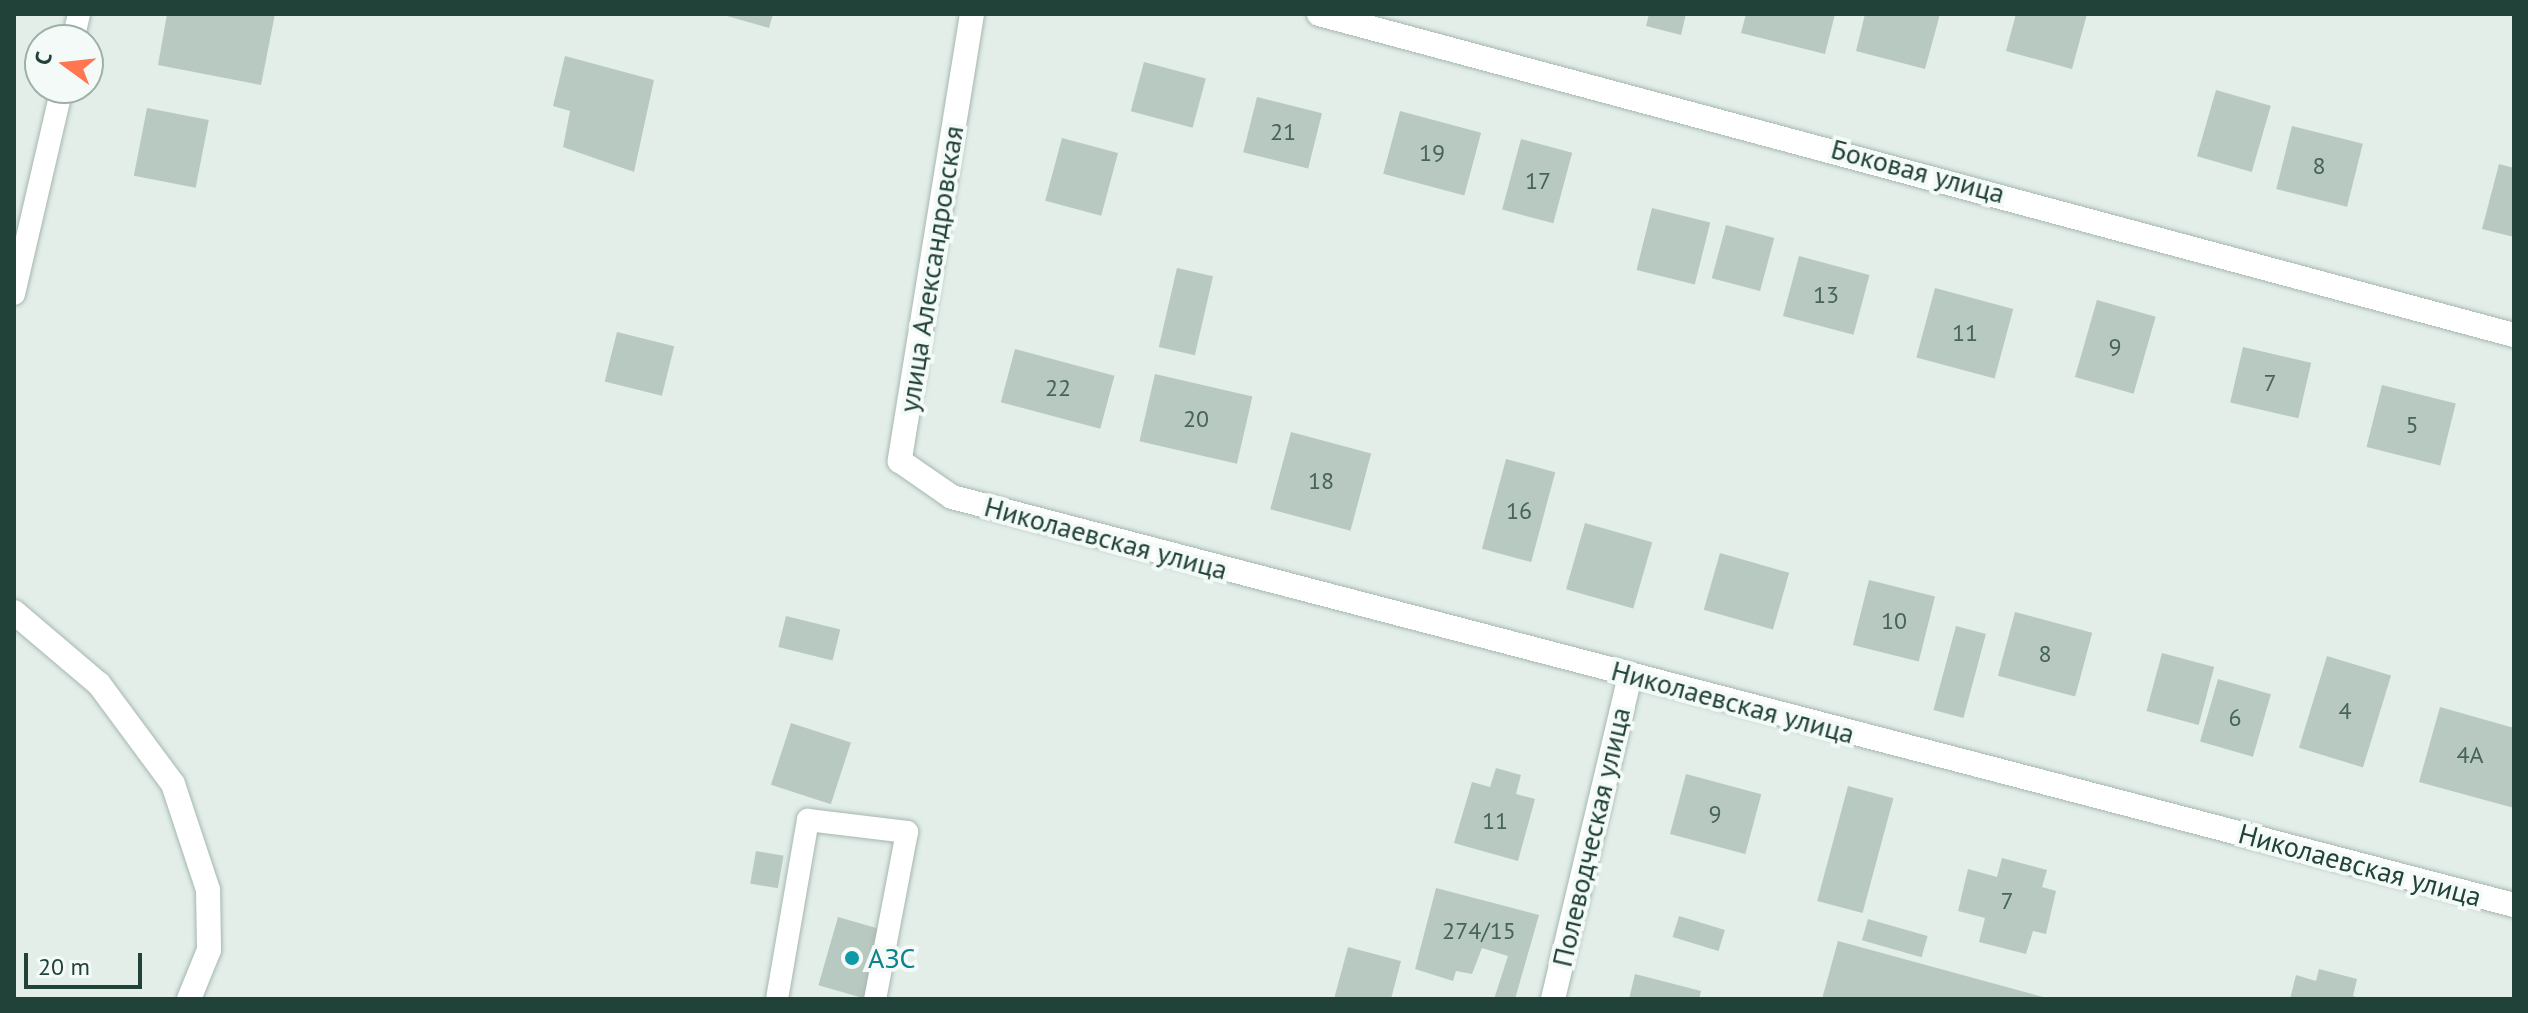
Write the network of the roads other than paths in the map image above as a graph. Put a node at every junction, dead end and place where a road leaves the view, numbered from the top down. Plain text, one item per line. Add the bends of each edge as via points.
1 (972, 14) edge
2 (1319, 14) edge
3 (58, 104) edge
4 (14, 294) edge
5 (2514, 335) edge
6 (952, 497) joint
7 (14, 612) edge
8 (1630, 676) junction
9 (2514, 905) edge
10 (189, 999) edge
11 (777, 999) edge
12 (875, 999) edge
13 (1553, 999) edge

1 - 6 street, улица Александровская via 900,461
2 - 5 street, Боковая улица
3 - 4 lane
6 - 8 street, Николаевская улица
7 - 10 street via 99,684 173,784 208,890 209,950
8 - 9 street, Николаевская улица
8 - 13 street, Полеводческая улица
11 - 12 lane via 808,820 907,832

